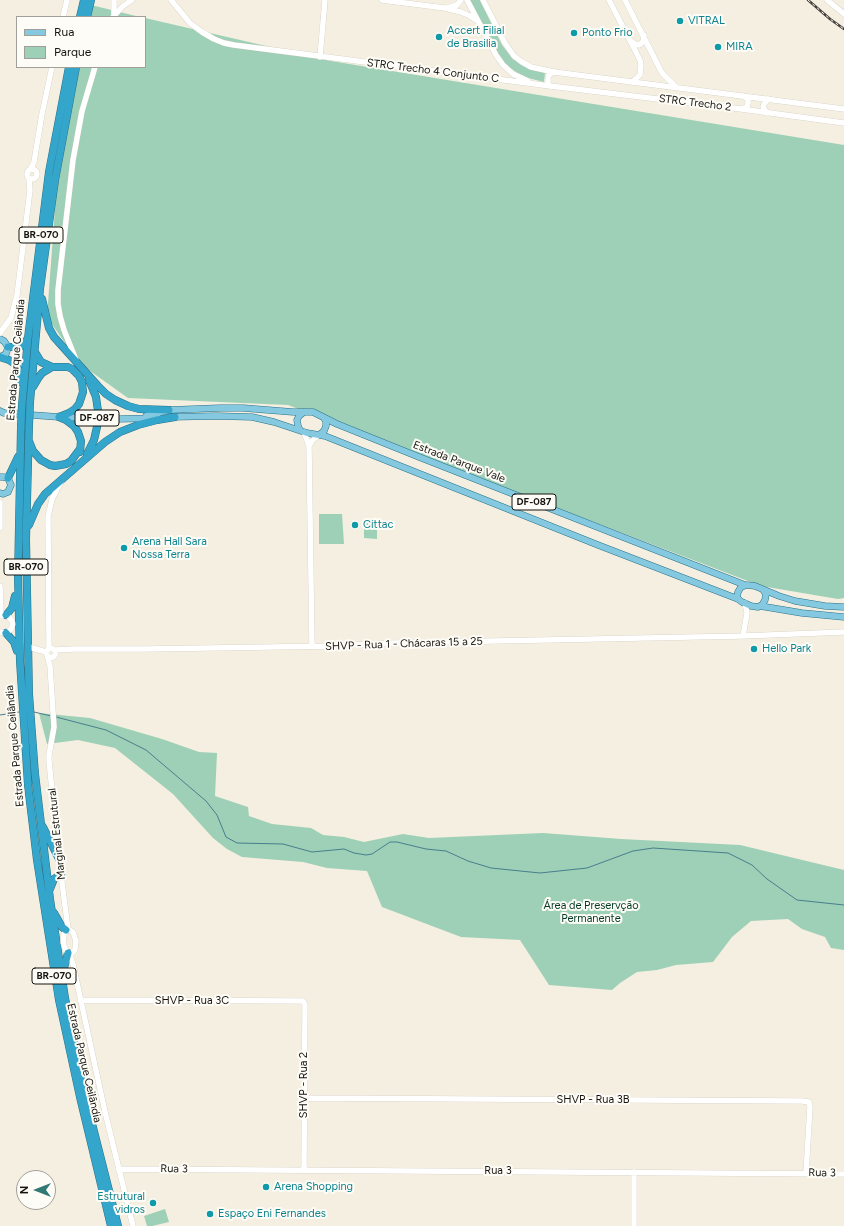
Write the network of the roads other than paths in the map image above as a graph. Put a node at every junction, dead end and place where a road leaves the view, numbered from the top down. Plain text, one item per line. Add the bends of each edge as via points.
1 (67, 0) edge
2 (81, 0) edge
3 (84, 0) edge
4 (91, 0) edge
5 (114, 0) edge
6 (132, 0) edge
7 (324, 0) edge
8 (382, 0) edge
9 (461, 0) edge
10 (467, 0) edge
11 (483, 0) edge
12 (609, 0) edge
13 (625, 0) edge
14 (827, 0) edge
15 (170, 1) edge
16 (445, 8) junction
17 (82, 9) junction
18 (844, 14) edge
19 (63, 16) edge
20 (80, 16) edge
21 (87, 16) edge
22 (114, 16) edge
23 (477, 21) junction
24 (644, 35) junction
25 (630, 40) junction
26 (320, 57) junction
27 (52, 68) edge
28 (69, 68) edge
29 (76, 68) edge
30 (95, 68) edge
31 (554, 72) junction
32 (632, 82) junction
33 (548, 86) junction
34 (676, 87) junction
35 (743, 96) junction
36 (768, 99) junction
37 (741, 109) junction
38 (844, 109) edge
39 (767, 113) junction
40 (844, 124) edge
41 (32, 170) junction
42 (32, 179) junction
43 (40, 289) junction
44 (2, 331) edge
45 (28, 338) junction
46 (4, 342) edge
47 (35, 352) junction
48 (0, 357) edge
49 (77, 362) junction
50 (52, 367) junction
51 (27, 393) junction
52 (169, 410) junction
53 (304, 412) junction
54 (1, 413) edge
55 (59, 416) junction
56 (175, 417) junction
57 (99, 418) junction
58 (324, 418) junction
59 (134, 419) junction
60 (302, 431) junction
61 (319, 435) junction
62 (28, 440) junction
63 (309, 446) junction
64 (80, 449) junction
65 (20, 453) junction
66 (81, 462) junction
67 (66, 475) junction
68 (0, 477) edge
69 (8, 478) junction
70 (8, 492) junction
71 (0, 493) edge
72 (0, 503) edge
73 (0, 528) edge
74 (26, 539) junction
75 (18, 576) junction
76 (745, 585) junction
77 (0, 586) edge
78 (763, 590) junction
79 (738, 599) junction
80 (745, 603) junction
81 (758, 606) junction
82 (844, 607) edge
83 (2, 615) edge
84 (844, 617) edge
85 (747, 618) junction
86 (3, 632) edge
87 (844, 632) edge
88 (743, 636) junction
89 (312, 646) junction
90 (28, 647) junction
91 (51, 653) junction
92 (20, 661) junction
93 (26, 708) junction
94 (28, 722) junction
95 (40, 820) junction
96 (59, 859) junction
97 (61, 874) junction
98 (50, 902) junction
99 (67, 930) junction
100 (70, 953) junction
101 (62, 978) junction
102 (80, 1000) junction
103 (303, 1001) joint
104 (304, 1098) junction
105 (118, 1169) junction
106 (304, 1170) junction
107 (634, 1172) junction
108 (806, 1173) junction
109 (844, 1174) edge
110 (111, 1226) edge
111 (118, 1226) edge
112 (133, 1226) edge
113 (634, 1226) edge

1 - 19 street
2 - 17 street
3 - 17 highway
4 - 21 highway
5 - 22 street
6 - 22 street
7 - 26 street
8 - 16 street
9 - 16 street
10 - 23 street
11 - 31 street, STRC Trecho 2 via 514,56 531,67
12 - 25 street
13 - 24 street
14 - 18 street
15 - 26 street, STRC Trecho 4 Conjunto C via 190,23 224,43
16 - 23 street via 468,15
17 - 20 highway
23 - 33 street via 503,65 523,79
24 - 25 street via 643,42 639,45
24 - 34 street via 662,72
25 - 32 street via 641,65 640,75
26 - 33 street, STRC Trecho 4 Conjunto C
27 - 41 street
28 - 45 highway, Estrada Parque Ceilândia / BR-070 via 49,172
29 - 43 highway, Estrada Parque Ceilândia / BR-070 via 55,180
30 - 49 street via 82,111 73,160 58,290 60,316
31 - 32 street, STRC Trecho 2
31 - 33 street via 549,75
32 - 34 street, STRC Trecho 2
33 - 37 street, STRC Trecho 2
34 - 35 street, STRC Trecho 2
35 - 36 street, STRC Trecho 2
35 - 37 street via 748,99 748,103
36 - 38 street, STRC Trecho 2
36 - 39 street via 763,107
37 - 39 street, STRC Trecho 2
39 - 40 street, STRC Trecho 2
41 - 42 street via 36,175
41 - 42 street via 27,174
42 - 44 street via 17,295 11,318
43 - 47 highway, Estrada Parque Ceilândia / BR-070
43 - 49 highway via 49,328
44 - 46 street
45 - 46 highway via 19,347
45 - 51 highway, Estrada Parque Ceilândia / BR-070
46 - 48 main road via 6,354
47 - 50 highway via 41,362
47 - 51 highway, Estrada Parque Ceilândia / BR-070
48 - 51 highway via 15,364
49 - 52 highway via 106,394 116,400 139,409
49 - 57 highway via 93,388
50 - 51 highway via 42,373
50 - 55 highway via 63,366 72,370 79,376 84,392 75,409
51 - 62 highway, Estrada Parque Ceilândia / BR-070, bridge via 30,402
51 - 65 highway, Estrada Parque Ceilândia / BR-070, bridge via 22,405
52 - 53 main road, DF-087 via 234,407
52 - 59 main road, DF-087
53 - 58 main road, DF-087 via 313,412
53 - 60 main road via 297,420
54 - 55 main road, DF-087
55 - 57 main road, DF-087
55 - 64 highway via 74,426 78,432
56 - 59 main road, DF-087
56 - 60 main road, DF-087 via 252,417
56 - 66 highway via 120,432
57 - 59 main road, DF-087
57 - 66 highway via 90,450
58 - 61 main road via 326,426 324,432
58 - 76 main road, Estrada Parque Vale / DF-087
60 - 61 main road, DF-087
60 - 63 street
61 - 63 street
61 - 79 main road, DF-087
62 - 64 highway via 37,456 55,466 71,461
62 - 74 highway, Estrada Parque Ceilândia / BR-070
63 - 89 street
64 - 66 highway
65 - 69 highway
65 - 75 highway, Estrada Parque Ceilândia / BR-070
66 - 67 highway
67 - 74 highway via 38,504 30,520
67 - 91 street via 52,499 48,517
68 - 69 main road
69 - 70 main road via 11,485
70 - 71 main road
70 - 72 street
72 - 73 street
74 - 90 highway, Estrada Parque Ceilândia / BR-070
75 - 83 highway via 15,601 12,608
75 - 92 highway, Estrada Parque Ceilândia / BR-070
76 - 78 main road, DF-087
76 - 79 main road via 738,592
77 - 83 street
78 - 81 main road via 766,598 764,603
78 - 82 main road, DF-087 via 795,601
79 - 80 main road, DF-087
80 - 81 main road, DF-087
80 - 85 street
81 - 84 main road, DF-087 via 802,614
81 - 85 street
83 - 86 street via 11,618 13,624 11,629
85 - 88 street
86 - 92 highway via 14,642
87 - 88 street, SHVP - Rua 1 - Chácaras 15 a 25
88 - 89 street, SHVP - Rua 1 - Chácaras 15 a 25
89 - 91 street, SHVP - Rua 1 - Chácaras 15 a 25 via 65,650
90 - 91 street
90 - 93 highway, Estrada Parque Ceilândia / BR-070
91 - 96 street, Marginal Estrutural via 54,727 49,755
92 - 93 highway, Estrada Parque Ceilândia / BR-070
93 - 94 highway, Estrada Parque Ceilândia / BR-070
94 - 95 highway, Estrada Parque Ceilândia / BR-070
94 - 110 highway, Estrada Parque Ceilândia / BR-070 via 28,785 55,980
95 - 96 highway
95 - 98 highway, Estrada Parque Ceilândia / BR-070
96 - 97 street, Marginal Estrutural
97 - 98 highway via 54,879 51,886
97 - 99 street, Marginal Estrutural
98 - 99 highway via 59,922
98 - 101 highway, Estrada Parque Ceilândia / BR-070
99 - 100 street via 63,943 64,948
99 - 100 street via 73,932 76,941 76,948
100 - 101 highway via 65,962
100 - 102 street
101 - 111 highway, Estrada Parque Ceilândia / BR-070 via 85,1096
102 - 103 street, SHVP - Rua 3C
102 - 105 street
103 - 104 street, SHVP - Rua 2
104 - 106 street, SHVP - Rua 2
104 - 108 street, SHVP - Rua 3B via 809,1102
105 - 106 street, Rua 3
105 - 112 street
106 - 107 street, Rua 3
107 - 108 street, Rua 3
107 - 113 street
108 - 109 street, Rua 3

